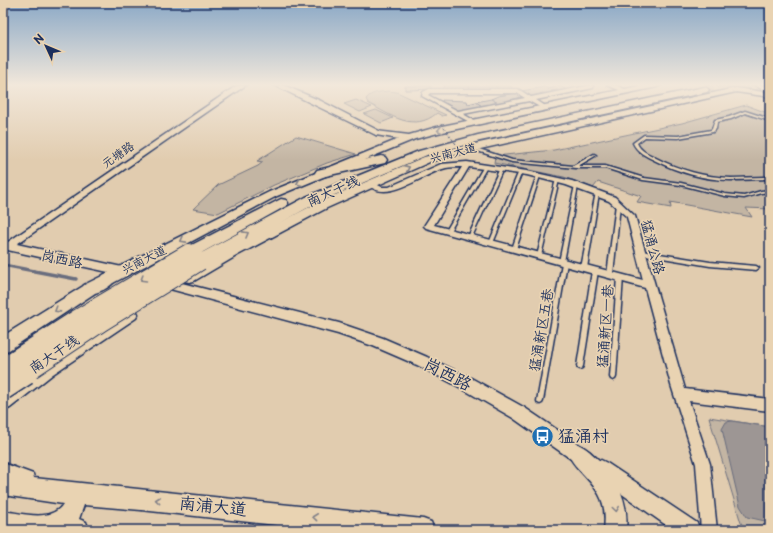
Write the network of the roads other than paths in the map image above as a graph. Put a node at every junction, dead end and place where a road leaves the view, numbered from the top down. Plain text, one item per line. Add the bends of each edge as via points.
1 (204, 110) edge
2 (332, 110) edge
3 (452, 110) edge
4 (474, 110) edge
5 (536, 110) edge
6 (575, 110) edge
7 (608, 110) edge
8 (647, 110) edge
9 (458, 113) junction
10 (770, 120) edge
11 (475, 123) junction
12 (379, 133) junction
13 (412, 137) junction
14 (471, 147) junction
15 (594, 155) dead end
16 (384, 159) junction
17 (467, 164) junction
18 (485, 167) junction
19 (575, 167) junction
20 (501, 169) junction
21 (520, 172) junction
22 (538, 176) junction
23 (770, 178) edge
24 (557, 180) junction
25 (371, 184) junction
26 (576, 186) junction
27 (770, 191) edge
28 (597, 193) junction
29 (347, 195) junction
30 (618, 205) junction
31 (448, 231) junction
32 (470, 237) junction
33 (491, 243) junction
34 (5, 246) edge
35 (514, 249) junction
36 (641, 254) junction
37 (539, 256) junction
38 (194, 257) junction
39 (563, 263) junction
40 (584, 268) junction
41 (756, 268) dead end
42 (122, 271) junction
43 (595, 271) junction
44 (610, 274) junction
45 (620, 277) junction
46 (108, 279) joint
47 (649, 285) junction
48 (90, 289) joint
49 (168, 290) junction
50 (145, 304) joint
51 (34, 324) junction
52 (3, 344) edge
53 (580, 366) dead end
54 (3, 367) edge
55 (47, 369) junction
56 (614, 377) dead end
57 (7, 394) edge
58 (680, 394) junction
59 (540, 401) dead end
60 (770, 405) edge
61 (3, 413) edge
62 (579, 455) junction
63 (3, 473) edge
64 (3, 484) edge
65 (68, 493) junction
66 (3, 522) edge
67 (47, 529) edge
68 (78, 530) edge
69 (423, 530) edge
70 (614, 530) edge
71 (690, 530) edge
72 (709, 530) edge

1 - 34 street, 元塘路
2 - 12 street
3 - 9 street
4 - 9 street
5 - 11 main road, 兴南大道
6 - 16 highway, 南大干线 via 432,141
7 - 16 highway, 南大干线
8 - 14 main road, 兴南大道
9 - 11 street
10 - 23 lane via 744,112 716,120 712,131 678,137 644,136 635,143 641,151 669,167 729,179
11 -> 13 main road, 兴南大道
12 - 13 main road
12 - 16 main road
13 - 16 main road, 兴南大道
14 - 19 lane via 512,160
25 -> 14 main road, 兴南大道 via 428,158
15 - 19 lane
16 - 29 highway
16 - 38 highway, 南大干线 via 305,203
16 -> 42 main road, 兴南大道 via 321,173 233,214
17 - 18 street, 猛涌公路
17 - 25 street, 猛涌公路 via 444,166 390,189 381,189
17 - 31 street via 429,226
18 - 20 street, 猛涌公路
18 - 31 lane
19 - 27 lane via 605,167 643,179 681,184 725,195 744,197
20 - 21 street, 猛涌公路
20 - 32 lane
21 - 22 street, 猛涌公路
21 - 33 lane
22 - 24 street, 猛涌公路
22 - 35 lane
24 - 26 street, 猛涌公路
24 - 37 lane
25 - 29 main road, 兴南大道
26 - 28 street, 猛涌公路
26 - 39 lane, 猛涌新区五巷
28 - 30 street, 猛涌公路 via 612,199
28 - 40 lane
29 - 49 main road, 兴南大道 via 233,252
30 - 36 street, 猛涌公路 via 630,216
30 - 44 lane
31 - 32 street
32 - 33 street
33 - 35 street
34 - 42 street, 岗西路
35 - 37 street
36 - 41 lane
36 - 47 street, 猛涌公路
37 - 39 street
38 -> 54 highway, 南大干线, bridge via 77,319
38 - 57 highway, 南大干线, bridge via 103,321
39 - 40 street
39 - 59 lane, 猛涌新区五巷
40 - 43 street
42 - 46 main road, 兴南大道
43 - 44 street
43 - 53 lane
44 - 45 street
45 - 47 street
45 - 56 lane, 猛涌新区一巷
46 - 48 main road
47 - 58 street, 猛涌公路
48 -> 51 main road
49 - 50 main road
49 - 62 street, 岗西路 via 339,329 386,345 486,394 519,413
50 - 55 main road
51 - 52 main road
51 - 55 main road via 13,355 14,365 21,371
55 - 57 main road
57 - 61 main road
58 - 60 street
58 - 72 street, 猛涌公路 via 703,464
62 -> 70 main road via 607,488 616,506 617,520
62 - 71 street, 岗西路
63 - 65 main road via 24,482
64 - 65 main road, 南浦大道
65 - 67 main road via 74,500 74,508 66,518
69 -> 65 main road, 南浦大道 via 141,498
66 - 67 main road
67 - 68 main road

